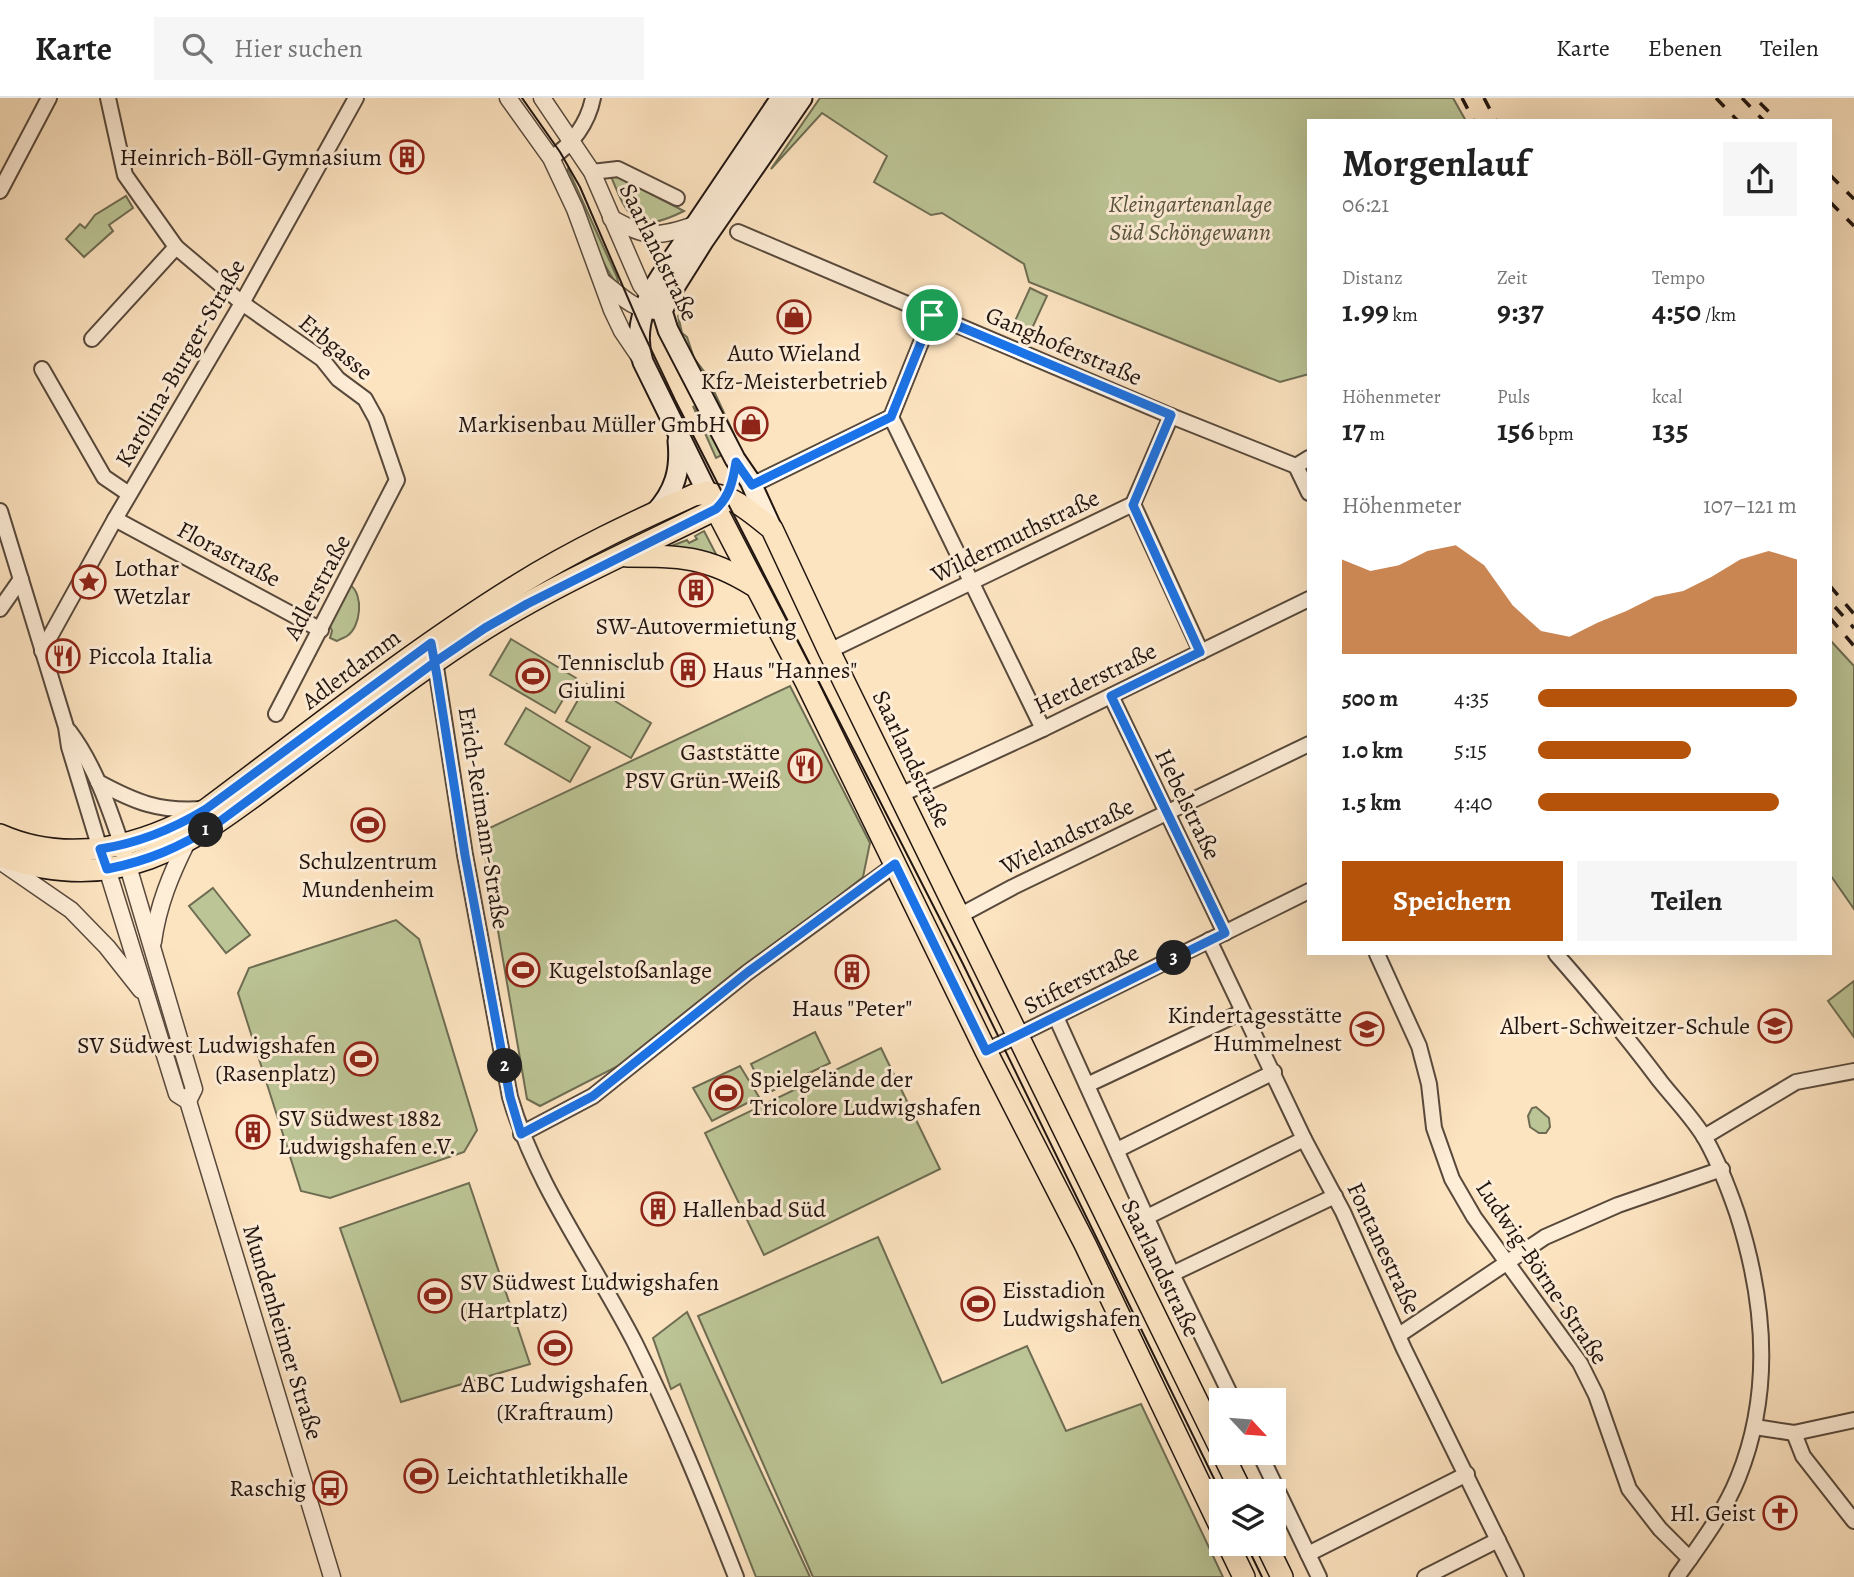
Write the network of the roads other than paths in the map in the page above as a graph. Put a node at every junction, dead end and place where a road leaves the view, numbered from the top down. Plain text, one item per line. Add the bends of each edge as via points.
1 (49, 98) edge
2 (108, 98) edge
3 (356, 98) edge
4 (508, 98) edge
5 (542, 98) edge
6 (593, 98) edge
7 (781, 98) edge
8 (802, 98) edge
9 (573, 140) junction
10 (551, 158) junction
11 (592, 172) junction
12 (0, 191) edge
13 (677, 198) dead end
14 (611, 218) junction
15 (694, 225) junction
16 (738, 232) dead end
17 (176, 247) junction
18 (602, 280) junction
19 (242, 303) junction
20 (651, 305) junction
21 (932, 315) junction
22 (93, 339) dead end
23 (641, 353) junction
24 (42, 369) dead end
25 (1171, 415) junction
26 (891, 417) junction
27 (678, 436) junction
28 (1307, 459) edge
29 (736, 462) junction
30 (1296, 466) junction
31 (397, 480) joint
32 (752, 485) junction
33 (1307, 489) edge
34 (129, 494) junction
35 (717, 499) junction
36 (1133, 505) junction
37 (0, 511) edge
38 (655, 513) junction
39 (115, 519) junction
40 (772, 529) junction
41 (622, 556) junction
42 (21, 579) junction
43 (971, 582) junction
44 (755, 586) junction
45 (1307, 600) edge
46 (0, 609) edge
47 (321, 630) junction
48 (829, 650) junction
49 (42, 651) junction
50 (433, 652) junction
51 (1200, 652) junction
52 (1111, 696) junction
53 (276, 714) dead end
54 (66, 727) junction
55 (1043, 729) junction
56 (1307, 745) edge
57 (98, 782) junction
58 (900, 795) junction
59 (206, 809) junction
60 (1167, 813) junction
61 (0, 835) edge
62 (187, 842) junction
63 (114, 857) junction
64 (0, 859) edge
65 (895, 864) junction
66 (1307, 892) edge
67 (959, 916) junction
68 (1225, 933) junction
69 (1209, 940) junction
70 (152, 947) junction
71 (1377, 955) edge
72 (1557, 955) edge
73 (149, 1001) junction
74 (1242, 1012) junction
75 (1056, 1017) junction
76 (1018, 1035) junction
77 (986, 1051) junction
78 (1854, 1071) edge
79 (1274, 1072) junction
80 (1087, 1085) junction
81 (188, 1101) junction
82 (521, 1134) junction
83 (1704, 1137) junction
84 (1304, 1139) junction
85 (1117, 1150) junction
86 (1722, 1169) junction
87 (1335, 1196) junction
88 (1147, 1217) junction
89 (1508, 1262) junction
90 (1172, 1274) junction
91 (1399, 1335) junction
92 (1227, 1388) edge
93 (1854, 1420) edge
94 (1209, 1425) edge
95 (1755, 1427) junction
96 (1794, 1433) junction
97 (1265, 1465) edge
98 (1467, 1474) junction
99 (1209, 1503) edge
100 (1854, 1521) edge
101 (1498, 1541) junction
102 (1308, 1554) junction
103 (1234, 1556) edge
104 (1272, 1556) edge
105 (1690, 1559) junction
106 (332, 1577) edge
107 (736, 1577) edge
108 (1244, 1577) edge
109 (1283, 1577) edge
110 (1319, 1577) edge
111 (1426, 1577) edge
112 (1516, 1577) edge
113 (1677, 1577) edge

1 - 12 street
2 - 17 street, Erbgasse via 125,175
3 - 19 street, Karolina-Burger-Straße
4 - 10 street
5 - 9 street, Saarlandstraße
6 - 9 street
7 - 15 main road
8 - 20 main road via 672,291
9 - 10 street
9 - 11 street, Saarlandstraße
10 - 18 street
11 - 13 street via 618,169
11 - 14 street, Saarlandstraße
14 - 15 street via 649,235
14 - 20 street, Saarlandstraße
15 - 20 main road
16 - 21 street, Ganghoferstraße
17 - 19 street, Erbgasse
17 - 22 street
18 - 20 street via 617,295
18 - 23 street via 622,331
19 - 31 street, Erbgasse via 322,359 338,379 365,399
19 - 34 street, Karolina-Burger-Straße
20 - 23 main road
20 - 29 main road, Saarlandstraße
21 - 25 street, Ganghoferstraße
21 - 26 street
23 - 27 main road
24 - 34 street via 104,477
25 - 30 street, Ganghoferstraße
25 - 36 street, Wildermuthstraße
26 - 32 street
26 - 43 street
27 - 35 main road
27 - 38 main road via 676,483
28 - 30 street
29 - 32 main road, Saarlandstraße
29 - 35 main road via 733,480
30 - 33 street
31 - 47 street, Adlerstraße
32 - 40 main road, Saarlandstraße
34 - 39 street, Karolina-Burger-Straße
35 - 38 main road, Adlerdamm via 694,495
35 - 40 main road via 744,507
35 - 41 main road, Adlerdamm
35 - 44 main road
36 - 43 street, Wildermuthstraße
36 - 51 street
37 - 42 street, Mundenheimer Straße
38 - 50 main road, Adlerdamm via 519,584
39 - 47 street, Florastraße
39 - 49 street, Karolina-Burger-Straße
40 - 48 main road, Saarlandstraße
41 - 44 main road via 699,560
41 - 50 main road, Adlerdamm
42 - 46 street
42 - 49 street, Mundenheimer Straße
43 - 48 street, Wildermuthstraße
43 - 55 street
44 - 65 main road
45 - 51 street, Herderstraße
47 - 53 street, Adlerstraße
48 - 58 main road, Saarlandstraße
49 - 54 street, Mundenheimer Straße
50 - 59 main road, Adlerdamm
50 - 62 main road, Adlerdamm via 215,825
50 - 82 street, Erich-Reimann-Straße via 467,868
51 - 52 street, Herderstraße
52 - 55 street, Herderstraße
52 - 60 street, Hebelstraße
54 - 57 street, Mundenheimer Straße
54 - 63 street, Mundenheimer Straße via 69,747
55 - 58 street, Herderstraße
56 - 60 street, Wielandstraße
57 - 59 street via 149,806
57 - 63 street, Mundenheimer Straße
58 - 67 main road, Saarlandstraße
59 - 63 main road, Adlerdamm
60 - 67 street, Wielandstraße
60 - 68 street, Hebelstraße
61 - 63 main road, Adlerdamm via 40,847
62 - 63 main road, Adlerdamm via 169,852
62 - 70 street via 161,901
63 - 64 main road via 90,871
63 - 70 street, Mundenheimer Straße
63 - 73 street, Mundenheimer Straße
64 - 73 street via 91,929
65 - 77 main road
65 - 82 street via 748,972 593,1096
66 - 68 street, Stifterstraße
67 - 76 main road, Saarlandstraße
68 - 69 street, Stifterstraße
69 - 74 street, Fontanestraße
69 - 75 street, Stifterstraße
70 - 81 street, Mundenheimer Straße via 194,1089
71 - 89 street, Ludwig-Börne-Straße via 1419,1046 1434,1128 1452,1179
72 - 83 street
73 - 81 street, Mundenheimer Straße via 177,1094
74 - 79 street, Fontanestraße
74 - 80 street
75 - 76 street, Stifterstraße
75 - 80 street, Saarlandstraße
76 - 77 street, Stifterstraße
76 - 94 main road, Saarlandstraße
77 - 99 main road
78 - 83 street via 1797,1082
79 - 84 street, Fontanestraße
79 - 85 street
80 - 85 street, Saarlandstraße
81 - 106 street, Mundenheimer Straße
82 - 107 street, Erich-Reimann-Straße via 634,1342 689,1457
83 - 86 street
84 - 87 street, Fontanestraße
84 - 88 street, Saarlandstraße
85 - 88 street, Saarlandstraße
86 - 89 street via 1618,1205 1545,1237
86 - 95 street via 1746,1242 1760,1306 1763,1361
87 - 90 street, Saarlandstraße
87 - 91 street, Fontanestraße
88 - 90 street, Saarlandstraße
89 - 91 street
89 - 105 street, Ludwig-Börne-Straße via 1585,1373 1629,1489 1660,1530
90 - 92 street, Saarlandstraße
91 - 98 street, Fontanestraße
93 - 96 street
95 - 96 street
95 - 105 street via 1738,1479
96 - 100 street via 1803,1456
97 - 102 street
98 - 101 street, Fontanestraße
98 - 102 street
101 - 111 street
101 - 112 street, Fontanestraße
102 - 110 street
103 - 108 main road
104 - 109 main road
105 - 113 street

